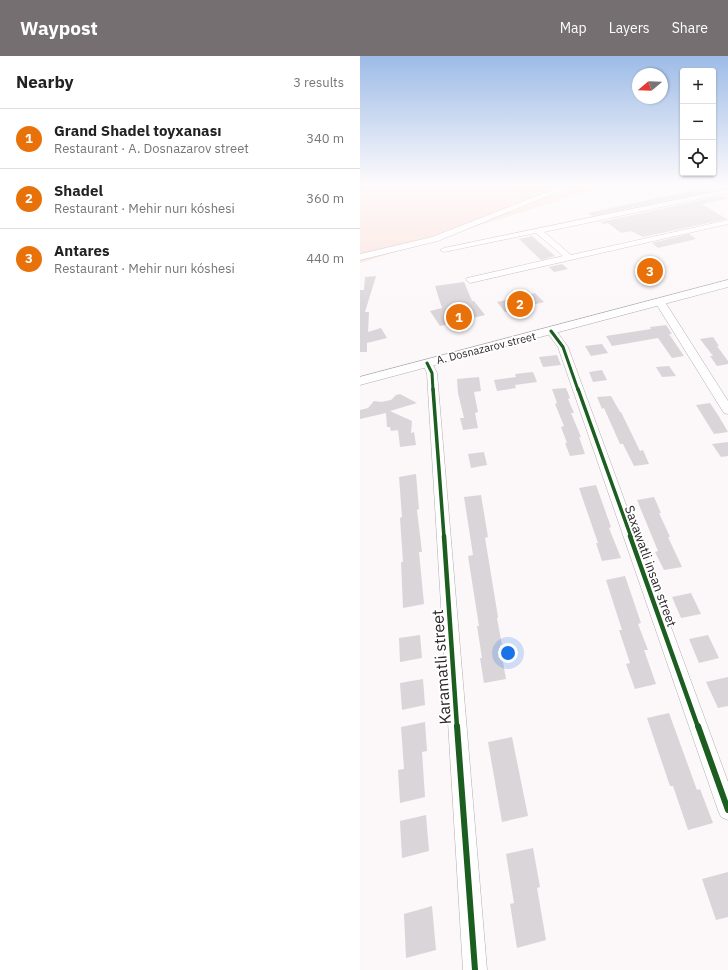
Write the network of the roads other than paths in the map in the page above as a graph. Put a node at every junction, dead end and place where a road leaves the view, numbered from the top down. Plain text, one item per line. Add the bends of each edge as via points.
1 (464, 228) edge
2 (548, 228) edge
3 (703, 228) edge
4 (537, 230) junction
5 (444, 250) dead end
6 (360, 257) edge
7 (569, 258) junction
8 (470, 280) dead end
9 (728, 283) edge
10 (660, 302) junction
11 (551, 331) junction
12 (427, 363) junction
13 (360, 381) edge
14 (728, 410) edge
15 (728, 810) edge
16 (476, 970) edge

1 - 6 street via 435,239
2 - 4 street
3 - 7 street
4 - 5 street
4 - 7 street
7 - 8 street
9 - 10 main road, A. Dosnazarov street
10 - 11 main road, A. Dosnazarov street
10 - 14 street
11 - 12 main road, A. Dosnazarov street
11 - 15 street, Saxawatli insan street via 563,347
12 - 13 main road, A. Dosnazarov street
12 - 16 street, Karamatli street via 432,374

